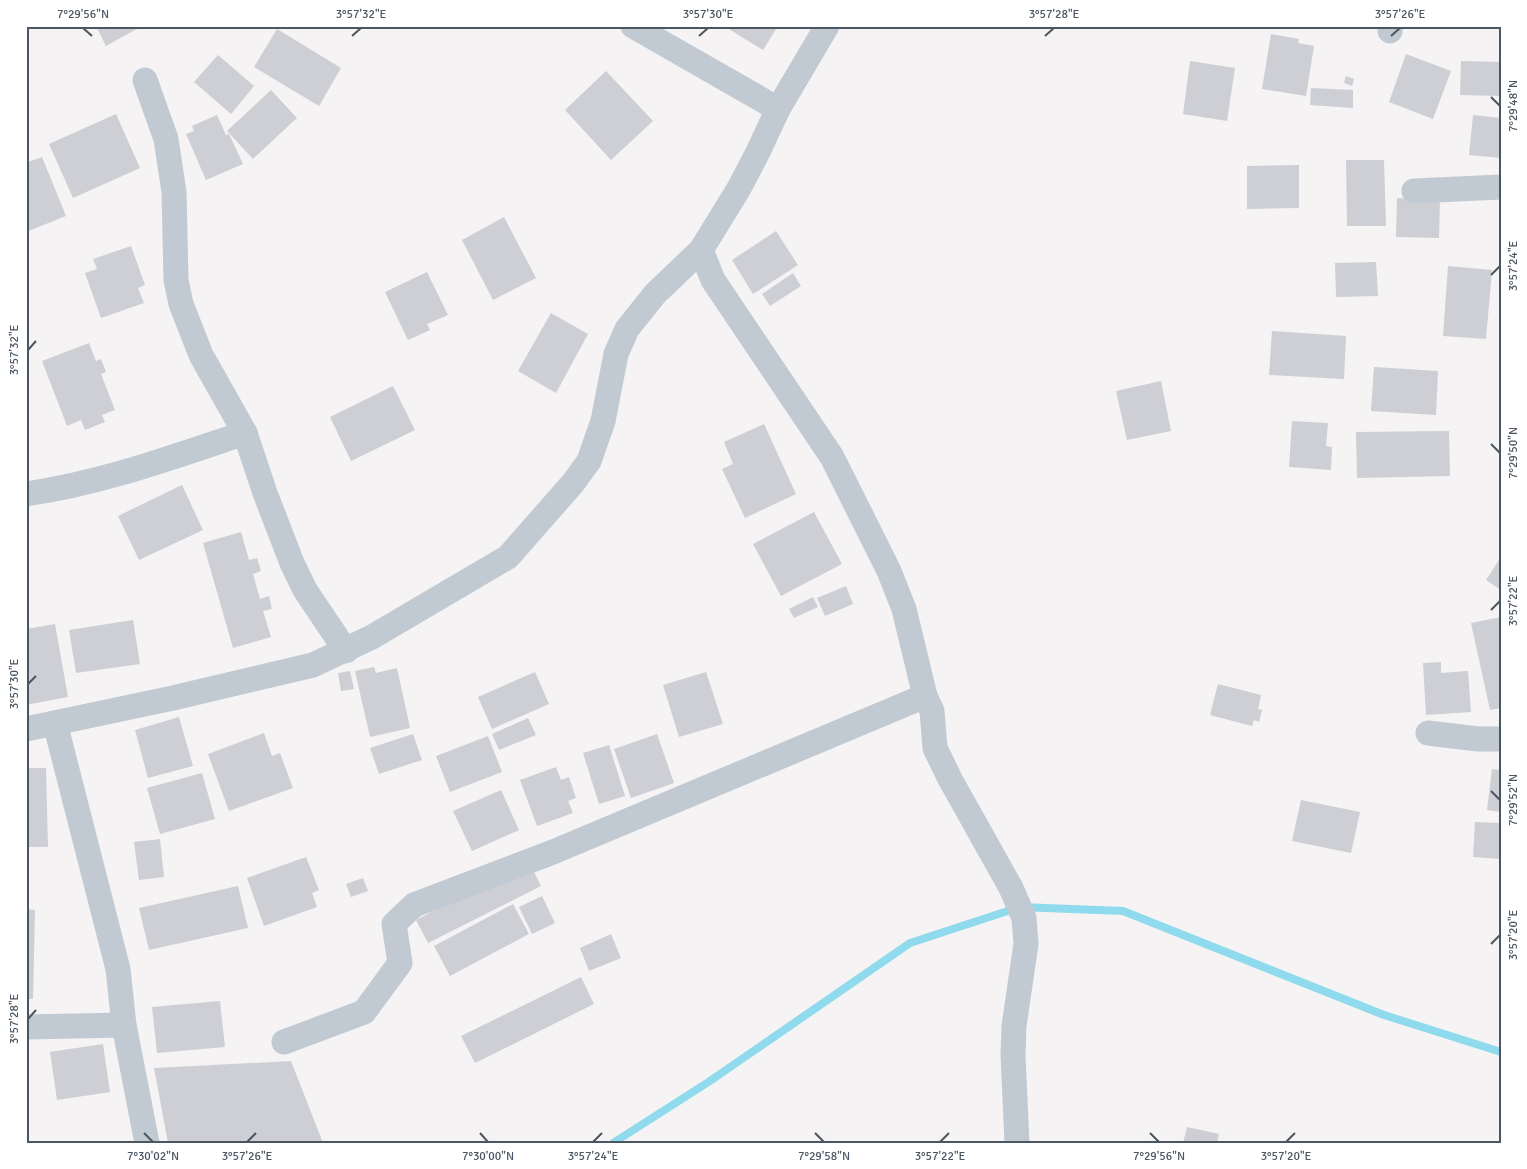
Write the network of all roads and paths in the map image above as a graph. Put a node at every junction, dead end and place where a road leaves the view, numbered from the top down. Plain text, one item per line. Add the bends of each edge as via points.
1 (633, 26) edge
2 (827, 26) edge
3 (145, 80) dead end
4 (778, 108) junction
5 (1501, 187) edge
6 (1414, 191) dead end
7 (701, 250) junction
8 (245, 433) junction
9 (26, 494) edge
10 (346, 651) junction
11 (925, 696) junction
12 (55, 722) junction
13 (26, 729) edge
14 (1428, 733) dead end
15 (1501, 739) edge
16 (124, 1025) junction
17 (26, 1027) edge
18 (284, 1042) dead end
19 (146, 1143) edge
20 (1017, 1143) edge

1 - 4 street
2 - 4 street
3 - 8 street via 166,139 174,192 176,280 181,304 201,355
4 - 7 street via 738,190
5 - 6 street
7 - 10 street via 656,294 627,329 616,354 602,421 589,462 508,557
7 - 11 street via 713,280 832,457 889,571 904,609
8 - 9 street via 103,479
8 - 10 street via 292,563 305,590
10 - 12 street via 313,665
11 - 18 street via 553,852 414,905 394,924 400,963 364,1012
11 - 20 street via 932,711 935,748 1024,918 1026,944 1013,1055
12 - 13 street
12 - 16 street via 118,968
14 - 15 street
16 - 17 street
16 - 19 street

